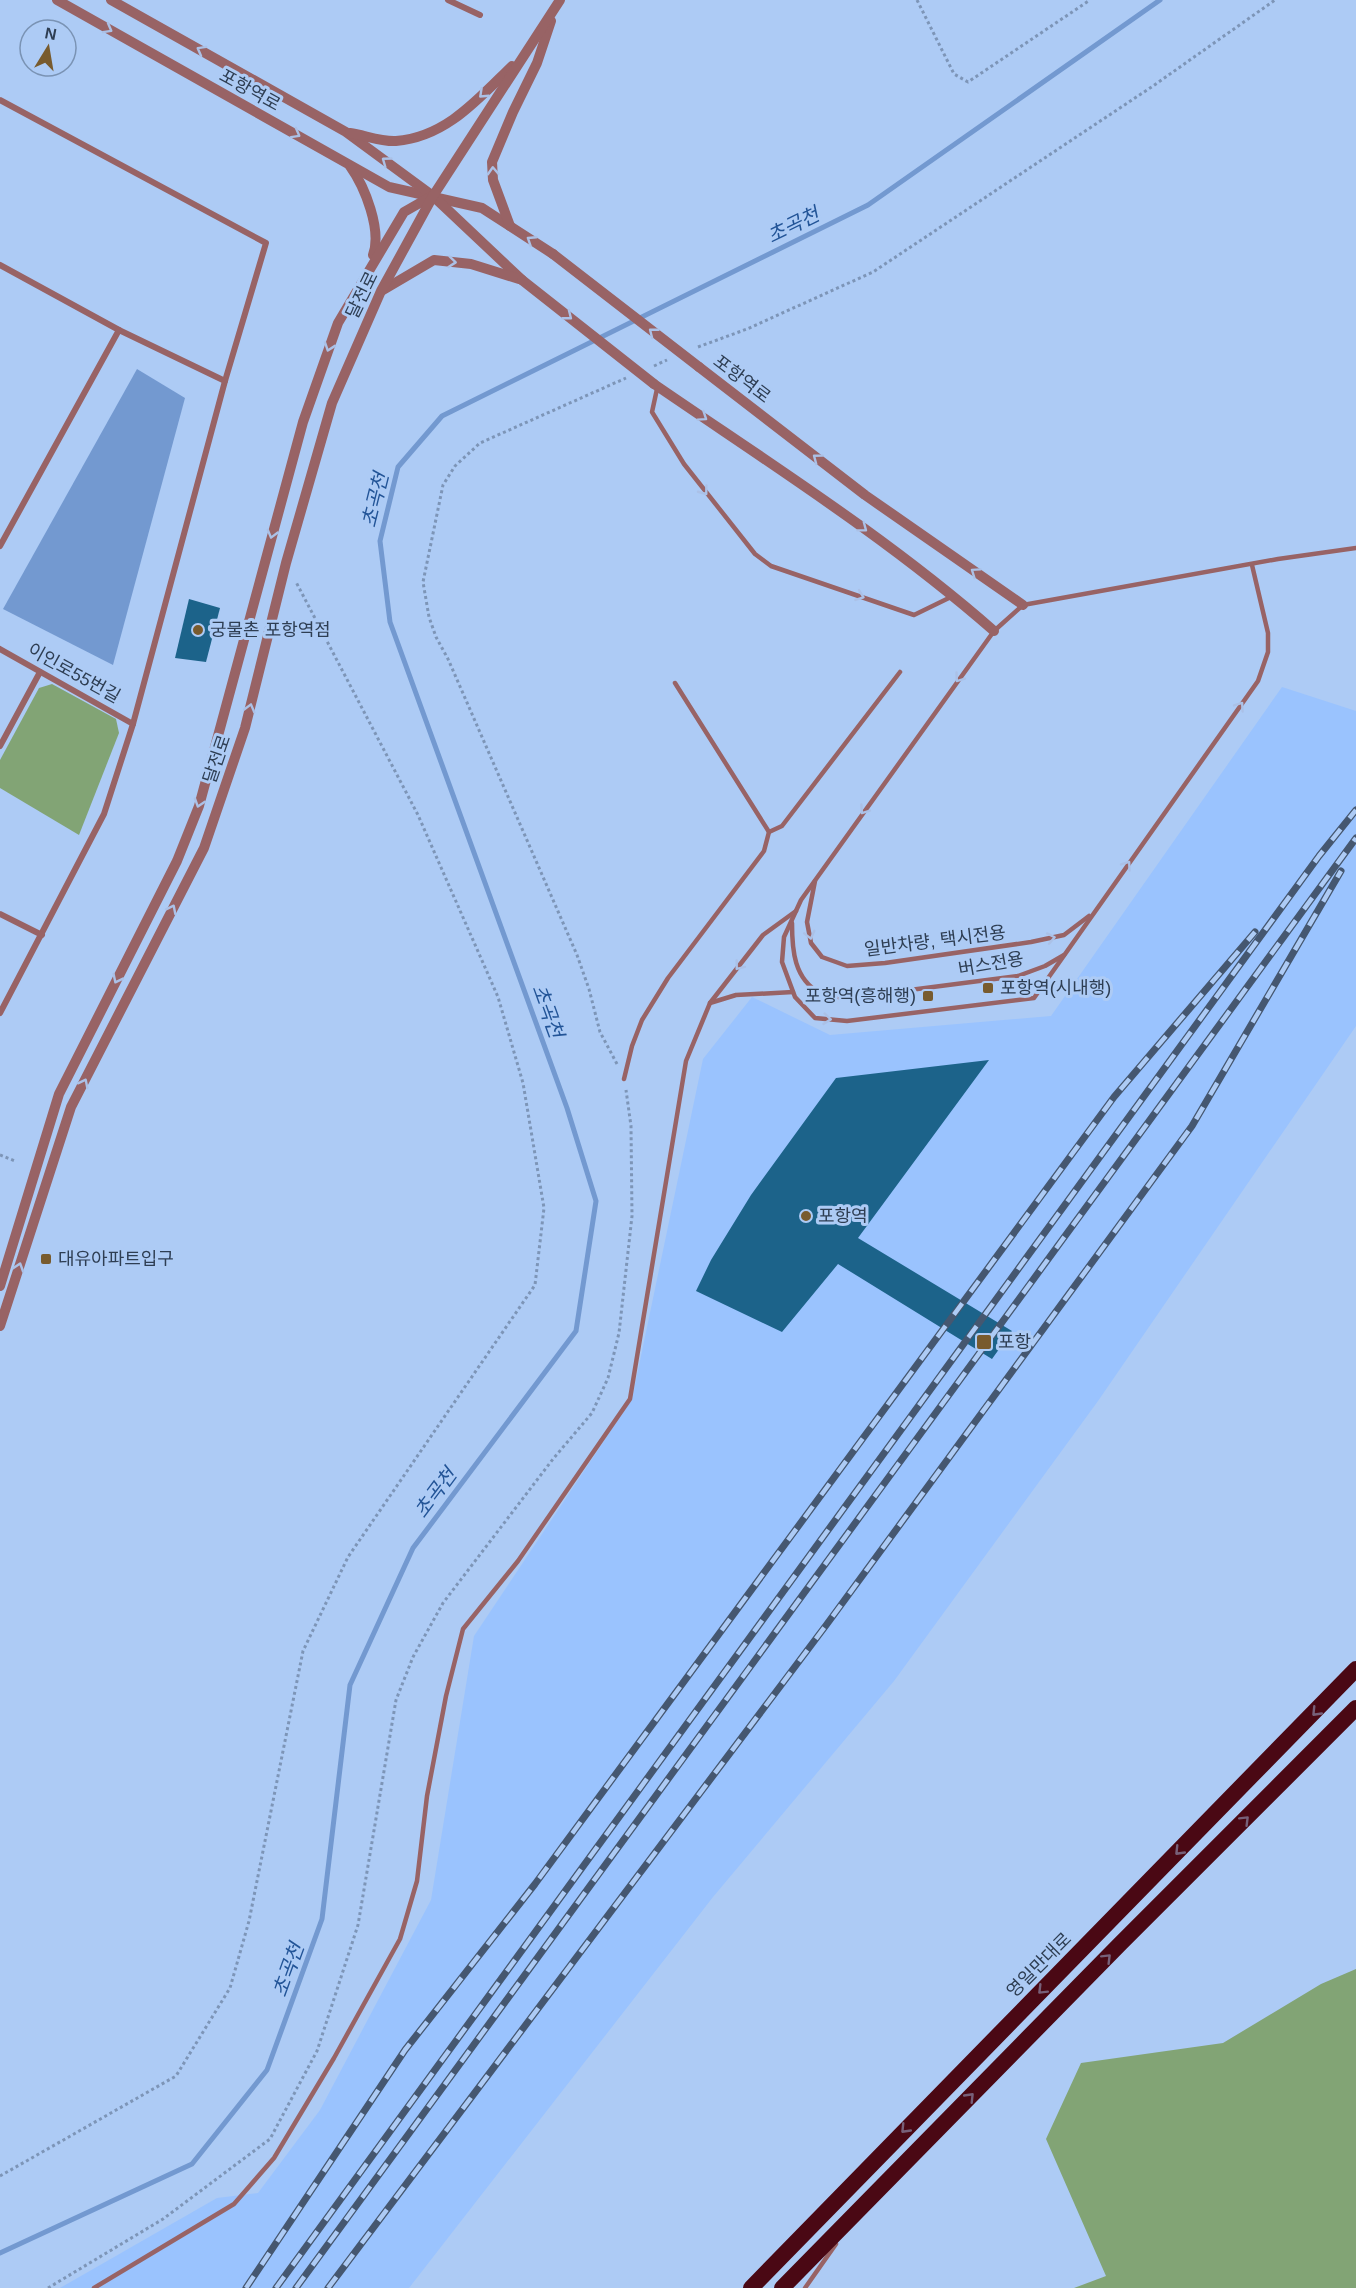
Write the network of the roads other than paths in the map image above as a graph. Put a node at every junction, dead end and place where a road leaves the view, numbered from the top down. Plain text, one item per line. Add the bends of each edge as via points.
1 (57, 0) edge
2 (111, 0) edge
3 (448, 0) edge
4 (558, 3) edge
5 (480, 15) dead end
6 (525, 54) junction
7 (0, 100) edge
8 (346, 132) junction
9 (348, 164) junction
10 (433, 196) junction
11 (510, 226) junction
12 (0, 264) edge
13 (365, 276) junction
14 (522, 280) junction
15 (381, 291) junction
16 (119, 330) junction
17 (225, 381) junction
18 (656, 385) junction
19 (0, 546) edge
20 (1356, 548) edge
21 (1252, 565) junction
22 (954, 596) junction
23 (1023, 605) junction
24 (994, 630) junction
25 (0, 649) edge
26 (40, 672) junction
27 (900, 672) dead end
28 (675, 683) dead end
29 (133, 724) junction
30 (0, 746) edge
31 (769, 832) junction
32 (816, 878) junction
33 (796, 911) junction
34 (1094, 913) junction
35 (0, 914) edge
36 (792, 920) junction
37 (42, 936) junction
38 (1066, 954) junction
39 (794, 992) junction
40 (710, 1003) junction
41 (0, 1013) edge
42 (624, 1079) road end
43 (0, 1286) edge
44 (0, 1310) edge
45 (0, 1324) edge
46 (1356, 1669) edge
47 (1356, 1708) edge
48 (865, 2205) junction
49 (94, 2288) edge
50 (751, 2288) edge
51 (782, 2288) edge
52 (805, 2288) edge

1 -> 9 street, 포항역로
8 -> 2 street, 포항역로
3 - 5 street
4 - 6 street, 달전로
11 -> 4 street via 493,180 492,162 537,63
6 -> 8 street via 456,120 421,136 394,141
6 - 10 street, 달전로
7 - 17 street via 266,243
10 -> 8 street, 포항역로
9 - 10 street, 포항역로 via 389,187
9 - 13 street via 368,199 377,244
10 - 11 street, 포항역로 via 482,208
10 - 13 street, 달전로 via 404,212
10 - 14 street, 포항역로
10 - 15 street, 달전로
23 -> 11 street, 포항역로, bridge via 865,495 553,254
12 - 16 street
13 -> 43 street, 달전로 via 338,323 303,422 199,806 177,861 59,1094
15 -> 14 street via 434,260 471,264
14 -> 18 street, 포항역로, bridge
45 -> 15 street, 달전로 via 71,1107 204,848 245,728 286,563 332,403
16 - 17 street
16 - 19 street
17 - 29 street
18 -> 22 street, 포항역로 via 850,518
18 -> 22 lane via 652,412 684,465 755,554 771,566 914,615
20 - 21 lane
21 - 23 lane
34 -> 21 lane via 1258,681 1268,652 1268,633
22 - 24 street, 포항역로
23 - 24 lane
24 -> 32 lane
25 - 26 street, 이인로55번길
26 - 29 street, 이인로55번길
26 - 30 street
27 - 31 lane via 782,826
28 - 31 lane
29 - 37 street via 104,814
31 - 42 lane via 764,851 668,978 642,1020
32 - 33 lane
32 -> 34 lane, 일반차량, 택시전용 via 807,922 812,943 822,957 847,966 1064,935
33 - 36 lane
33 -> 40 lane via 764,935
34 - 38 lane
35 - 37 street
36 - 38 lane, 버스전용 via 792,949 801,978 821,994 848,998 1018,976
36 - 39 lane via 784,937 783,962
37 - 41 street
39 -> 38 lane via 815,1018 847,1021 1034,998
39 - 40 lane via 736,995
40 - 49 lane via 686,1061 630,1399 518,1561 463,1629 427,1796 417,1881 400,1939 274,2158 234,2204
44 - 45 street, 달전로
46 -> 50 highway, 영일만대로
48 -> 47 highway
48 - 51 highway
48 - 52 lane

